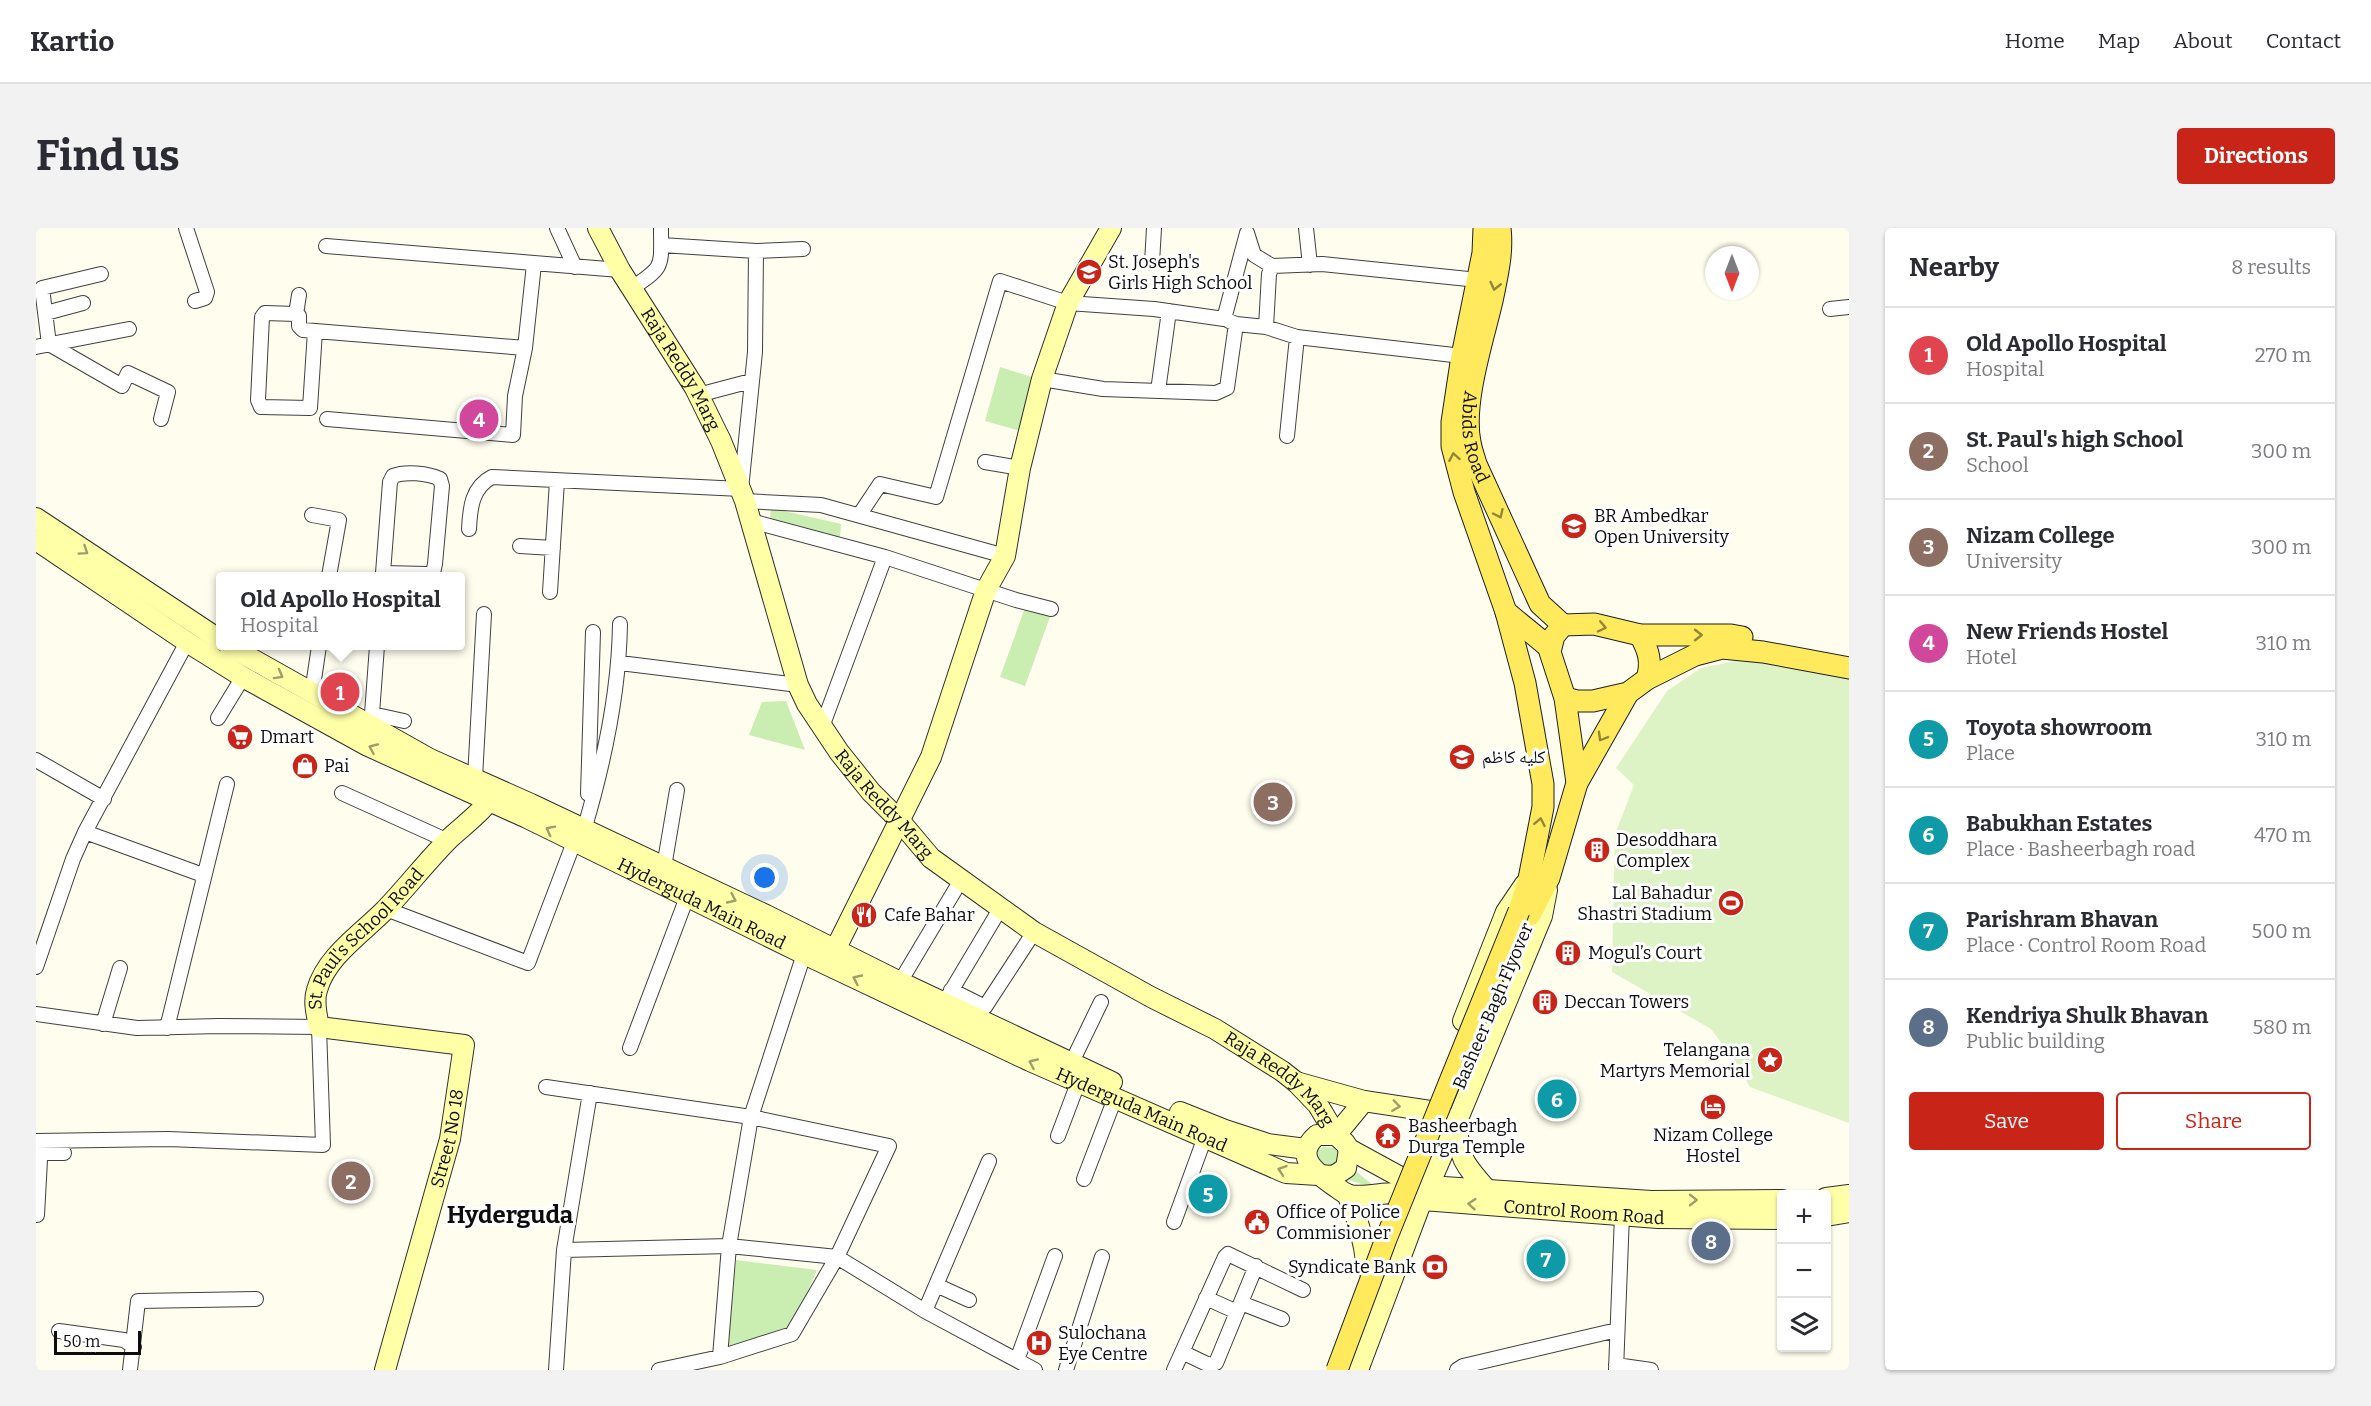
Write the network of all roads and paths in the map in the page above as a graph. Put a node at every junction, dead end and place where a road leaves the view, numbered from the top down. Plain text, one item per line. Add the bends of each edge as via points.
1 (186, 228) edge
2 (557, 228) edge
3 (598, 228) edge
4 (661, 228) edge
5 (1111, 228) edge
6 (1154, 228) edge
7 (1306, 228) edge
8 (1484, 228) edge
9 (1500, 228) edge
10 (1247, 230) edge
11 (661, 244) junction
12 (326, 246) dead end
13 (803, 249) dead end
14 (756, 251) junction
15 (1152, 263) dead end
16 (534, 264) junction
17 (1310, 265) junction
18 (1272, 266) junction
19 (575, 267) junction
20 (620, 270) junction
21 (101, 274) dead end
22 (1478, 280) junction
23 (632, 288) junction
24 (299, 295) dead end
25 (195, 301) dead end
26 (83, 303) dead end
27 (1068, 303) junction
28 (1849, 307) edge
29 (1830, 309) dead end
30 (1169, 311) junction
31 (46, 313) junction
32 (296, 314) junction
33 (1230, 321) junction
34 (1266, 327) junction
35 (129, 329) dead end
36 (315, 331) junction
37 (1297, 337) junction
38 (43, 345) edge
39 (525, 348) junction
40 (1462, 356) junction
41 (1042, 379) junction
42 (751, 381) junction
43 (1158, 391) junction
44 (698, 395) junction
45 (161, 419) dead end
46 (327, 419) dead end
47 (1287, 436) dead end
48 (985, 462) dead end
49 (1020, 468) junction
50 (556, 481) junction
51 (743, 495) junction
52 (860, 514) junction
53 (312, 515) dead end
54 (36, 518) edge
55 (751, 520) junction
56 (469, 529) dead end
57 (36, 540) edge
58 (520, 546) dead end
59 (553, 548) junction
60 (1005, 556) junction
61 (885, 557) junction
62 (330, 572) edge
63 (382, 572) edge
64 (433, 572) edge
65 (986, 590) junction
66 (550, 592) dead end
67 (1051, 609) dead end
68 (1506, 612) junction
69 (484, 614) dead end
70 (620, 624) dead end
71 (1563, 625) junction
72 (593, 632) dead end
73 (1640, 635) junction
74 (216, 637) edge
75 (187, 642) junction
76 (238, 650) edge
77 (318, 650) edge
78 (377, 650) edge
79 (1550, 650) junction
80 (1849, 656) edge
81 (620, 663) junction
82 (1849, 668) edge
83 (243, 677) junction
84 (1647, 679) junction
85 (1525, 683) junction
86 (798, 685) junction
87 (312, 693) junction
88 (1628, 693) junction
89 (1565, 698) junction
90 (218, 718) dead end
91 (372, 721) junction
92 (404, 721) dead end
93 (822, 727) junction
94 (36, 760) edge
95 (475, 778) junction
96 (1577, 783) junction
97 (227, 784) dead end
98 (677, 789) dead end
99 (342, 793) dead end
100 (493, 795) junction
101 (104, 799) junction
102 (899, 820) junction
103 (582, 830) junction
104 (85, 832) junction
105 (448, 841) junction
106 (664, 867) junction
107 (203, 875) junction
108 (1539, 879) junction
109 (961, 880) junction
110 (687, 897) junction
111 (386, 909) junction
112 (1000, 909) junction
113 (1525, 913) junction
114 (1034, 932) junction
115 (835, 950) junction
116 (804, 954) junction
117 (36, 967) edge
118 (120, 968) dead end
119 (900, 982) junction
120 (948, 997) junction
121 (1101, 1002) dead end
122 (36, 1014) edge
123 (103, 1024) junction
124 (319, 1027) junction
125 (167, 1028) junction
126 (630, 1048) dead end
127 (1071, 1064) junction
128 (1296, 1082) junction
129 (1078, 1083) junction
130 (546, 1087) dead end
131 (590, 1093) junction
132 (1115, 1098) junction
133 (1364, 1101) junction
134 (1430, 1111) junction
135 (751, 1117) junction
136 (1457, 1122) junction
137 (1058, 1136) dead end
138 (1205, 1137) junction
139 (1342, 1142) junction
140 (39, 1145) edge
141 (1306, 1149) junction
142 (64, 1153) dead end
143 (989, 1161) dead end
144 (1322, 1177) junction
145 (1084, 1179) dead end
146 (1401, 1186) junction
147 (1487, 1190) junction
148 (1426, 1193) junction
149 (1347, 1194) junction
150 (1777, 1200) edge
151 (37, 1215) edge
152 (1622, 1215) junction
153 (1777, 1219) edge
154 (1174, 1222) dead end
155 (729, 1246) junction
156 (564, 1250) junction
157 (1055, 1256) dead end
158 (837, 1257) junction
159 (1102, 1257) dead end
160 (1257, 1266) junction
161 (1367, 1268) junction
162 (936, 1285) junction
163 (1304, 1290) dead end
164 (1206, 1298) junction
165 (256, 1299) dead end
166 (969, 1300) dead end
167 (1239, 1307) junction
168 (925, 1311) junction
169 (1282, 1319) dead end
170 (1617, 1330) junction
171 (59, 1331) dead end
172 (134, 1347) junction
173 (1182, 1352) junction
174 (1517, 1354) junction
175 (720, 1357) junction
176 (1017, 1360) junction
177 (1616, 1368) edge
178 (130, 1370) edge
179 (385, 1370) edge
180 (556, 1370) edge
181 (658, 1370) edge
182 (1035, 1370) edge
183 (1066, 1370) edge
184 (1174, 1370) edge
185 (1327, 1370) edge
186 (1337, 1370) edge
187 (1348, 1370) edge
188 (1358, 1370) edge
189 (1457, 1370) edge
190 (1514, 1370) edge
191 (1651, 1370) edge

1 - 25 street via 207,292 205,298
2 - 19 street
3 - 20 main road, Raja Reddy Marg
4 - 11 street
5 - 27 main road
6 - 15 street
7 - 17 street
8 - 22 main road
9 -> 71 main road, Abids Road via 1499,268 1468,416 1470,441 1476,464 1540,604
10 - 18 street via 1254,255
10 - 33 street
11 - 14 street
11 - 23 street via 660,266
12 - 16 street
13 - 14 street
14 - 42 street
16 - 19 street
16 - 39 street
17 - 18 street
17 - 22 street
18 - 34 street
19 - 20 street
20 - 23 main road, Raja Reddy Marg
21 - 31 street via 42,288
22 - 40 main road
23 - 44 main road, Raja Reddy Marg
24 - 32 street
26 - 31 street
27 - 30 street
27 - 41 main road
27 - 52 street via 1000,281 936,497 880,484
28 - 29 street
30 - 33 street
30 - 43 street
31 - 38 street
32 - 36 street via 300,328
32 - 36 street via 263,315 258,400 261,407 310,408
33 - 34 street
33 - 43 street via 1227,388 1216,393
34 - 37 street
35 - 38 street
36 - 39 street
37 - 40 street
37 - 47 street
38 - 45 street via 122,386 128,373 168,392
39 - 46 street via 515,396 513,435
68 -> 40 main road via 1454,457 1452,423
41 - 43 street via 1103,389
41 - 49 main road
42 - 44 street
42 - 51 street
44 - 51 main road, Raja Reddy Marg
48 - 49 street
49 - 60 main road
50 - 51 street
50 - 56 street via 492,477 482,482 474,495
50 - 59 street
51 - 52 street
51 - 55 main road, Raja Reddy Marg
52 - 60 street
53 - 62 street via 339,520
54 -> 74 main road
55 - 61 street
55 - 86 main road, Raja Reddy Marg
57 - 75 main road, Hyderguda Main Road
58 - 59 street
59 - 66 street
60 - 65 main road
61 - 65 street
61 - 93 street
63 - 64 street via 390,482 399,474 440,479
65 - 67 street
65 - 102 main road via 931,757
68 - 79 main road
68 - 85 main road
69 - 95 street
70 - 81 street
71 -> 73 main road via 1594,624
71 - 79 main road
72 - 103 street
73 -> 80 main road via 1731,635
73 - 84 main road via 1650,660
75 - 83 main road, Hyderguda Main Road
75 - 101 street
76 -> 87 main road, Hyderguda Main Road
77 - 87 street
78 - 91 street
79 - 85 main road
79 - 89 main road
81 - 86 street
81 - 103 street via 604,758
82 - 84 main road via 1722,648 1695,655
83 - 90 street
100 -> 83 main road, Hyderguda Main Road via 368,746
84 - 88 main road
108 -> 85 main road via 1543,784
86 - 93 main road, Raja Reddy Marg
87 - 91 main road, Hyderguda Main Road
88 - 89 main road via 1593,701
88 -> 96 main road
89 - 96 main road
91 - 92 street
91 - 95 main road, Hyderguda Main Road via 430,759
93 - 102 main road, Raja Reddy Marg via 871,792
94 - 101 street
95 - 100 main road, Hyderguda Main Road
96 - 108 main road
97 - 107 street
98 - 106 street
99 - 105 street
100 - 103 main road, Hyderguda Main Road
100 - 105 main road, St. Paul's School Road
101 - 104 street
102 - 109 main road, Raja Reddy Marg via 931,858
102 - 115 main road
103 - 106 main road, Hyderguda Main Road
103 - 110 main road, Hyderguda Main Road
103 - 111 street via 528,963
104 - 107 street
104 - 117 street
105 - 111 main road, St. Paul's School Road via 393,890
106 -> 115 main road, Hyderguda Main Road
107 - 125 street
108 - 113 main road, Basheer Bagh Flyover
108 - 134 main road via 1506,912
108 - 136 main road via 1542,916
109 - 112 main road, Raja Reddy Marg
109 - 119 street
110 - 116 main road, Hyderguda Main Road via 735,924
110 - 126 street
111 - 124 main road, St. Paul's School Road via 339,953 325,972 315,1002
112 - 114 main road, Raja Reddy Marg
112 - 120 street
113 - 186 main road, Basheer Bagh Flyover, bridge via 1389,1230
113 - 187 main road, Basheer Bagh Flyover
114 - 120 street via 985,1007
114 - 128 main road, Raja Reddy Marg via 1215,1029
115 - 119 main road, Hyderguda Main Road
129 -> 116 main road, Hyderguda Main Road
116 - 135 street
118 - 123 street
119 - 120 main road, Hyderguda Main Road
120 - 127 main road, Hyderguda Main Road
121 - 127 street
122 - 123 street
123 - 125 street
124 - 125 street
124 - 140 street, St. Paul's School Road via 323,1145 168,1139
124 - 179 main road, Street No 18 via 464,1045 450,1139
127 - 141 main road, Hyderguda Main Road via 1215,1126 1268,1144
128 - 133 main road
128 - 139 main road, Raja Reddy Marg via 1318,1105
129 - 132 main road, Hyderguda Main Road
129 - 137 street
130 - 131 street
131 - 135 street
131 - 156 street
132 - 138 main road, Hyderguda Main Road
132 - 145 street
133 -> 134 main road
133 - 139 main road
134 - 136 main road
134 - 146 main road
135 - 155 street
135 - 158 street via 889,1146
136 - 147 main road via 1461,1156
136 - 148 main road
144 -> 138 main road, Hyderguda Main Road via 1286,1173
138 - 154 street
139 - 141 main road via 1317,1135
139 - 144 main road via 1346,1168 1334,1176
139 - 146 main road
140 - 142 street
140 - 151 street
141 - 144 main road via 1309,1164
143 - 162 street
144 - 149 main road, Hyderguda Main Road
146 - 148 main road
146 - 149 main road
146 - 161 main road
147 - 148 main road, Control Room Road
147 -> 150 main road, Control Room Road via 1651,1201
152 -> 148 main road, Control Room Road
148 - 188 main road
149 - 161 main road via 1364,1238
152 - 153 main road, Control Room Road
152 - 170 street
155 - 156 street
155 - 158 street
155 - 175 street
156 - 180 street
157 - 176 street
158 - 168 street
158 - 175 street via 792,1334
159 - 183 street
160 - 163 street
160 - 164 street via 1228,1254
160 - 167 street
161 - 185 main road
162 - 166 street
162 - 168 street
164 - 167 street
164 - 173 street
165 - 172 street via 138,1301
167 - 169 street
167 - 173 street via 1216,1363 1209,1365
168 - 176 street
170 - 174 street
170 - 177 street
171 - 172 street via 124,1340
172 - 178 street
173 - 184 street
174 - 189 street
174 - 190 street
175 - 181 street
176 - 182 street
177 - 191 street

